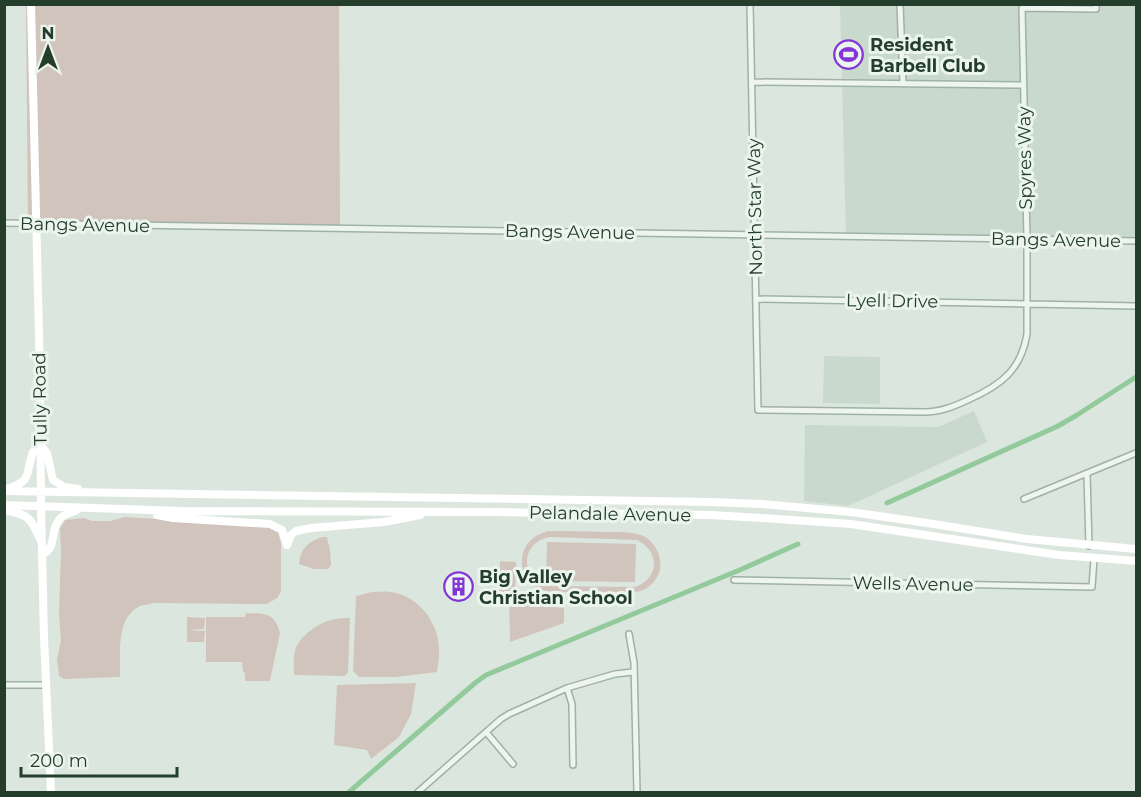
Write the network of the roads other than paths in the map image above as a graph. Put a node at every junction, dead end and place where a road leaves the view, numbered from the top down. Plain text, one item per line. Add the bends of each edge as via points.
1 (31, 4) edge
2 (750, 4) edge
3 (900, 4) edge
4 (1096, 4) edge
5 (752, 82) junction
6 (903, 83) junction
7 (1023, 85) junction
8 (4, 223) edge
9 (36, 224) junction
10 (755, 235) junction
11 (1027, 239) junction
12 (1137, 241) edge
13 (756, 299) junction
14 (1028, 304) junction
15 (1137, 306) edge
16 (758, 410) joint
17 (41, 446) junction
18 (1137, 453) edge
19 (1087, 474) junction
20 (4, 491) edge
21 (41, 492) junction
22 (86, 493) junction
23 (1024, 499) dead end
24 (4, 507) edge
25 (41, 507) junction
26 (81, 508) junction
27 (136, 510) junction
28 (431, 512) junction
29 (1089, 546) junction
30 (1137, 549) edge
31 (42, 555) junction
32 (1094, 559) junction
33 (1137, 561) edge
34 (734, 580) dead end
35 (629, 634) dead end
36 (633, 672) junction
37 (4, 685) edge
38 (45, 685) junction
39 (567, 688) junction
40 (486, 732) junction
41 (513, 764) dead end
42 (573, 765) dead end
43 (51, 792) edge
44 (418, 792) edge
45 (637, 792) edge

1 - 9 main road, Tully Road
2 - 5 street, North Star Way
3 - 6 street
4 - 7 street, Spyres Way via 1096,9 1022,8
5 - 6 street
5 - 10 street, North Star Way
6 - 7 street
7 - 11 street, Spyres Way
8 - 9 street, Bangs Avenue
9 - 10 street, Bangs Avenue
9 - 17 main road, Tully Road
10 - 11 street, Bangs Avenue
10 - 13 street, North Star Way
11 - 12 street, Bangs Avenue
11 - 14 street, Spyres Way
13 - 14 street, Lyell Drive
13 - 16 street, North Star Way
14 - 15 street, Lyell Drive
14 - 16 street, Spyres Way via 1026,340 1014,369 991,389 949,408 924,412
17 - 20 main road, Pelandale Avenue via 33,452 27,478
17 - 21 main road, Tully Road
17 - 22 main road, Pelandale Avenue via 56,483
18 - 19 street
19 - 23 street
19 - 29 street
20 - 21 main road, Pelandale Avenue
21 - 22 main road, Pelandale Avenue
21 - 25 main road, Tully Road
22 - 29 main road, Pelandale Avenue via 761,504 851,512
24 - 25 main road, Pelandale Avenue
24 - 31 main road, Pelandale Avenue via 28,518 40,540
25 - 26 main road, Pelandale Avenue
25 - 31 main road, Tully Road
26 - 27 main road, Pelandale Avenue
26 - 31 main road via 59,519 51,547
27 - 28 main road, Pelandale Avenue
27 - 28 main road via 173,518 270,524 282,530 287,545 296,531 384,522
28 - 32 main road, Pelandale Avenue via 772,518 851,524
29 - 30 main road, Pelandale Avenue
31 - 38 main road, Tully Road
32 - 33 main road, Pelandale Avenue
32 - 34 street, Wells Avenue via 1092,587
35 - 36 street
36 - 39 street
36 - 45 street
37 - 38 street
38 - 43 main road, Tully Road
39 - 40 street via 509,714
39 - 42 street via 572,704
40 - 41 street
40 - 44 street

